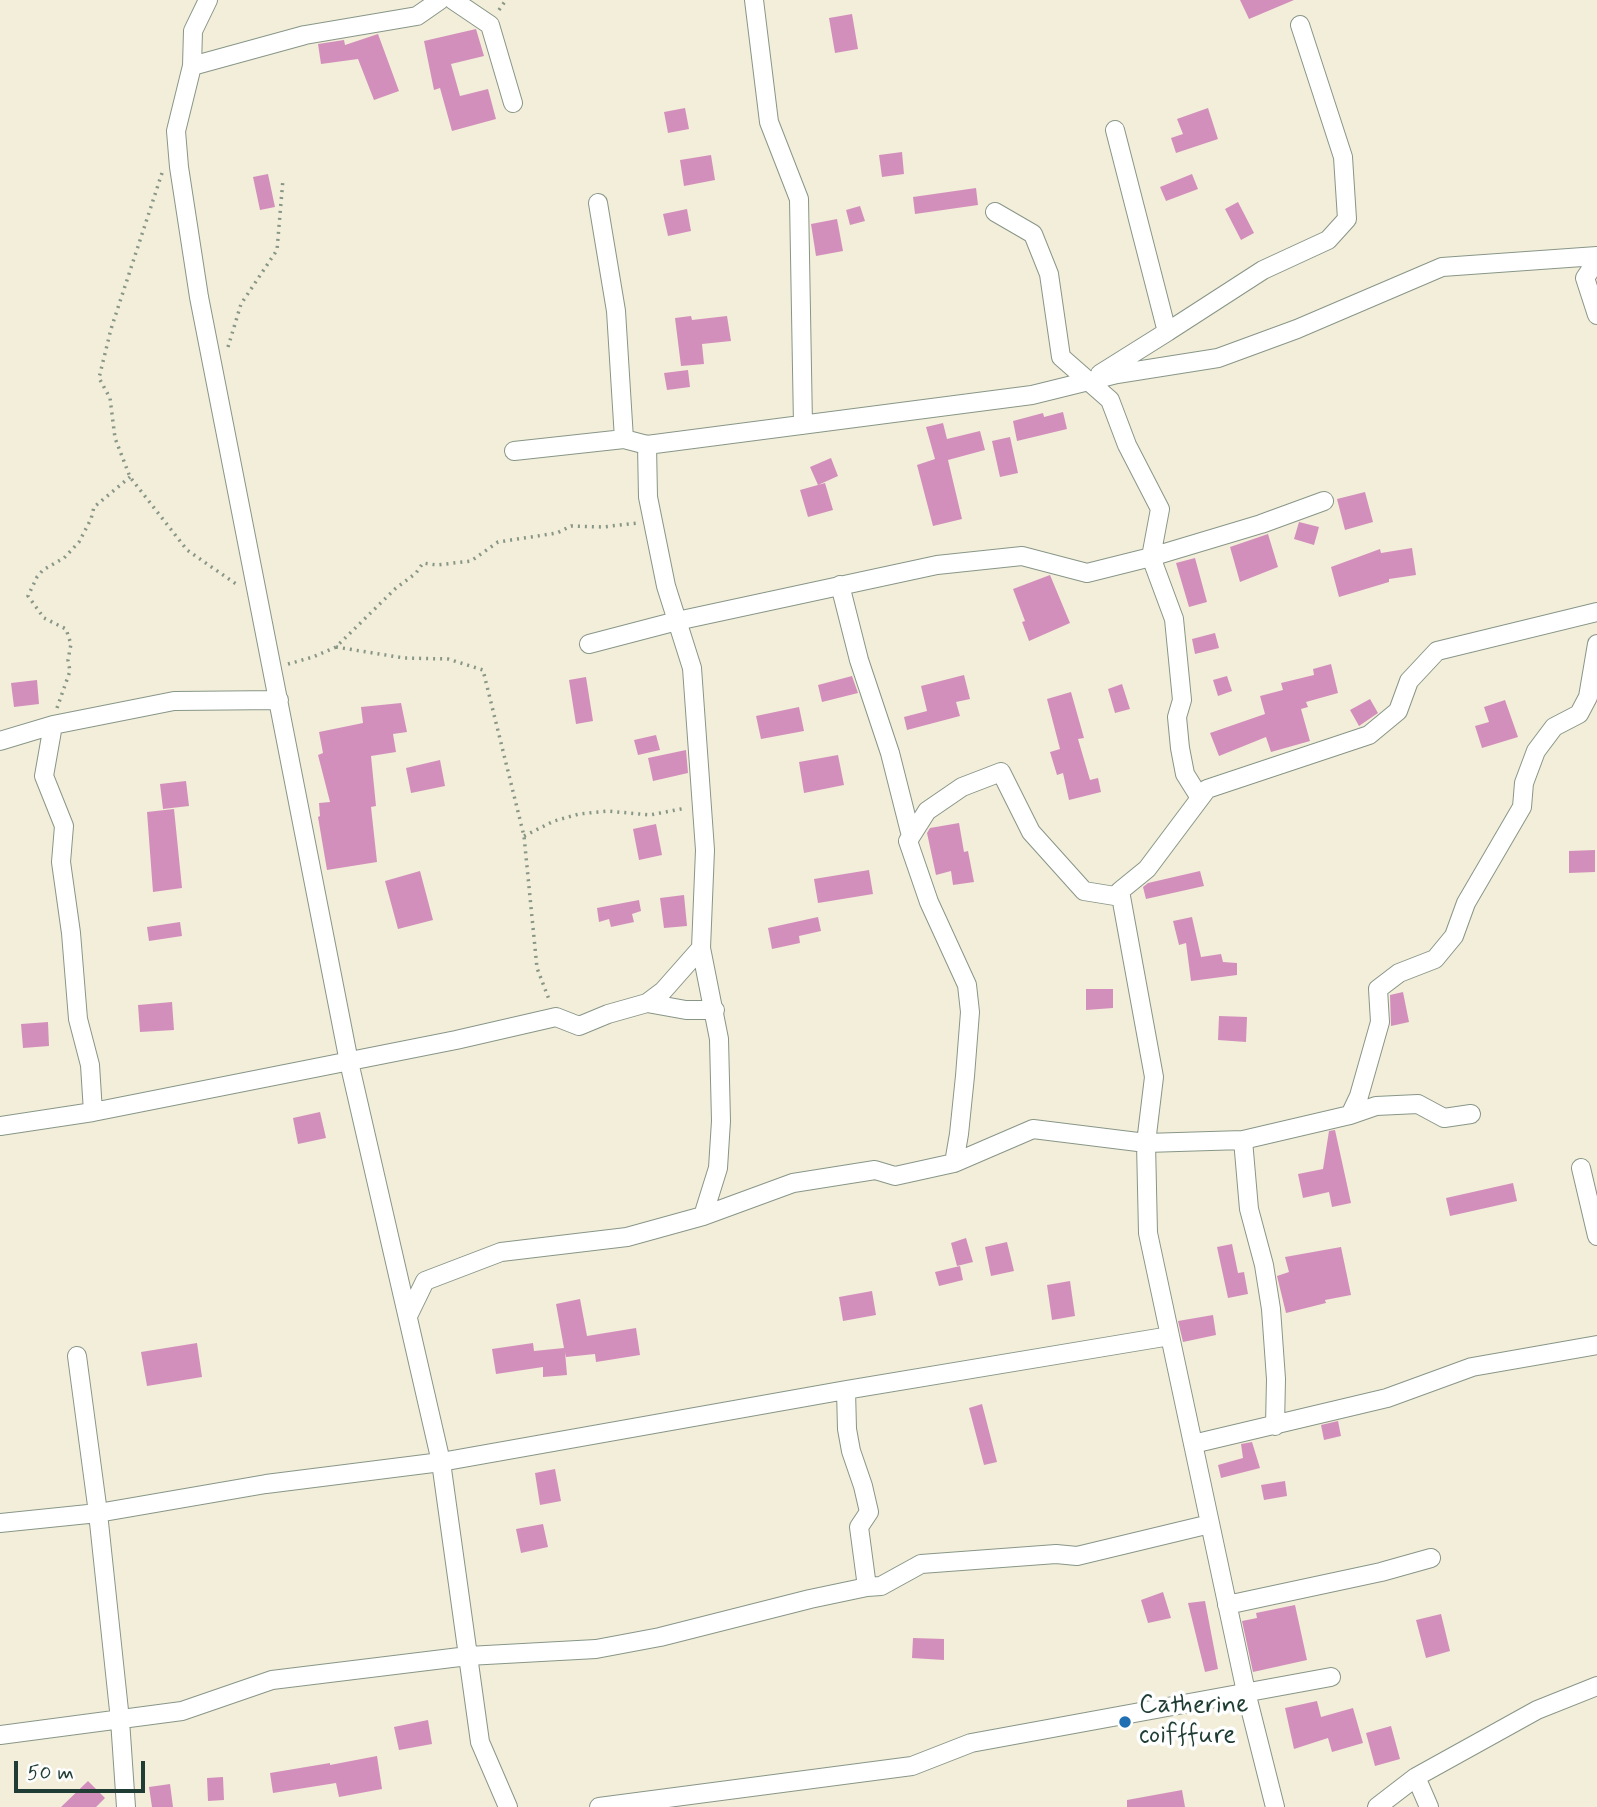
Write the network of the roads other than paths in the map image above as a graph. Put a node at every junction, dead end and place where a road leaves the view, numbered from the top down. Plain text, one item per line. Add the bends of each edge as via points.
1 (208, 0) edge
2 (440, 0) edge
3 (453, 0) edge
4 (754, 0) edge
5 (1300, 25) dead end
6 (192, 65) junction
7 (513, 103) dead end
8 (1115, 130) dead end
9 (598, 203) dead end
10 (995, 212) dead end
11 (1597, 258) edge
12 (1597, 315) edge
13 (1167, 332) junction
14 (1088, 381) junction
15 (803, 425) junction
16 (624, 439) junction
17 (647, 445) junction
18 (514, 451) dead end
19 (1324, 501) dead end
20 (1151, 557) junction
21 (840, 585) junction
22 (1597, 612) edge
23 (677, 621) junction
24 (589, 643) dead end
25 (1597, 644) edge
26 (279, 700) junction
27 (53, 725) junction
28 (0, 741) edge
29 (1200, 798) junction
30 (911, 836) junction
31 (1121, 897) junction
32 (701, 948) junction
33 (647, 1003) junction
34 (715, 1010) junction
35 (349, 1062) junction
36 (93, 1112) junction
37 (1471, 1114) dead end
38 (1350, 1115) junction
39 (0, 1126) edge
40 (1242, 1140) junction
41 (1146, 1143) junction
42 (954, 1163) junction
43 (1581, 1168) dead end
44 (703, 1216) junction
45 (1597, 1236) edge
46 (408, 1316) junction
47 (1170, 1336) junction
48 (1597, 1345) edge
49 (77, 1356) dead end
50 (846, 1390) junction
51 (1275, 1426) junction
52 (1193, 1444) junction
53 (441, 1462) junction
54 (98, 1513) junction
55 (0, 1523) edge
56 (1210, 1524) junction
57 (1431, 1558) dead end
58 (867, 1587) junction
59 (1227, 1605) junction
60 (468, 1656) junction
61 (1331, 1677) dead end
62 (1597, 1686) edge
63 (1245, 1692) junction
64 (120, 1720) junction
65 (0, 1735) edge
66 (1416, 1777) junction
67 (126, 1807) edge
68 (509, 1807) edge
69 (599, 1807) edge
70 (1275, 1807) edge
71 (1377, 1807) edge
72 (1429, 1807) edge

1 - 6 street via 193,31
2 - 6 street via 417,16 305,35
3 - 7 street via 490,25
4 - 15 street via 769,122 799,199
5 - 13 street via 1343,157 1348,219 1328,240 1263,270
6 - 26 street via 176,131 179,167 199,297
8 - 13 street
9 - 16 street via 616,311
10 - 14 street via 1033,234 1049,274 1061,357
11 - 12 street via 1585,278
11 - 14 street via 1442,267 1218,358
13 - 14 street
14 - 15 street via 1032,395
14 - 20 street via 1110,400 1160,509
15 - 17 street
16 - 17 street
16 - 18 street
17 - 23 street via 648,498
19 - 20 street
20 - 21 street via 1087,573 1022,556 937,565
20 - 29 street via 1174,618 1182,700 1177,717 1180,748 1185,774
21 - 23 street
21 - 30 street
22 - 29 street via 1437,651 1409,681 1398,711 1369,735 1207,789
23 - 24 street
23 - 32 street via 692,668 705,850
25 - 38 street via 1588,696 1579,714 1554,727 1536,751 1524,783 1522,807 1466,903 1454,936 1436,959 1399,973 1378,989 1380,1022
26 - 27 street via 174,701
26 - 35 street
27 - 28 street
27 - 36 street via 44,776 64,826 61,862
29 - 31 street via 1147,869 1120,891
30 - 31 street via 927,811 962,787 1001,772 1031,832 1084,891
30 - 42 street via 908,841 929,902 967,985 970,1012
31 - 41 street via 1154,1077
32 - 33 street
32 - 34 street
33 - 34 street
33 - 35 street via 579,1026 556,1017
34 - 44 street via 721,1121 718,1168
35 - 36 street
35 - 46 street
36 - 39 street
37 - 38 street via 1444,1118 1418,1104 1376,1105
38 - 40 street
40 - 41 street
40 - 51 street via 1250,1209 1272,1309
41 - 42 street via 1033,1129
41 - 47 street via 1148,1233
42 - 44 street via 895,1176 875,1170 793,1183
43 - 45 street
44 - 46 street via 627,1237 501,1252 425,1281
46 - 53 street
47 - 50 street
47 - 52 street
48 - 51 street via 1472,1367 1387,1398
49 - 54 street
50 - 53 street
50 - 58 street via 850,1451 869,1512 859,1527
51 - 52 street
52 - 56 street
53 - 54 street via 266,1484
53 - 60 street
54 - 55 street
54 - 64 street
56 - 58 street via 1077,1556 921,1564 881,1586
56 - 59 street
57 - 59 street
58 - 60 street via 596,1649
59 - 63 street
60 - 64 street via 272,1680 182,1711
60 - 68 street via 480,1742
61 - 63 street
62 - 66 street via 1537,1710
63 - 69 street via 971,1743 912,1766
63 - 70 street
64 - 65 street
64 - 67 street
66 - 71 street
66 - 72 street

